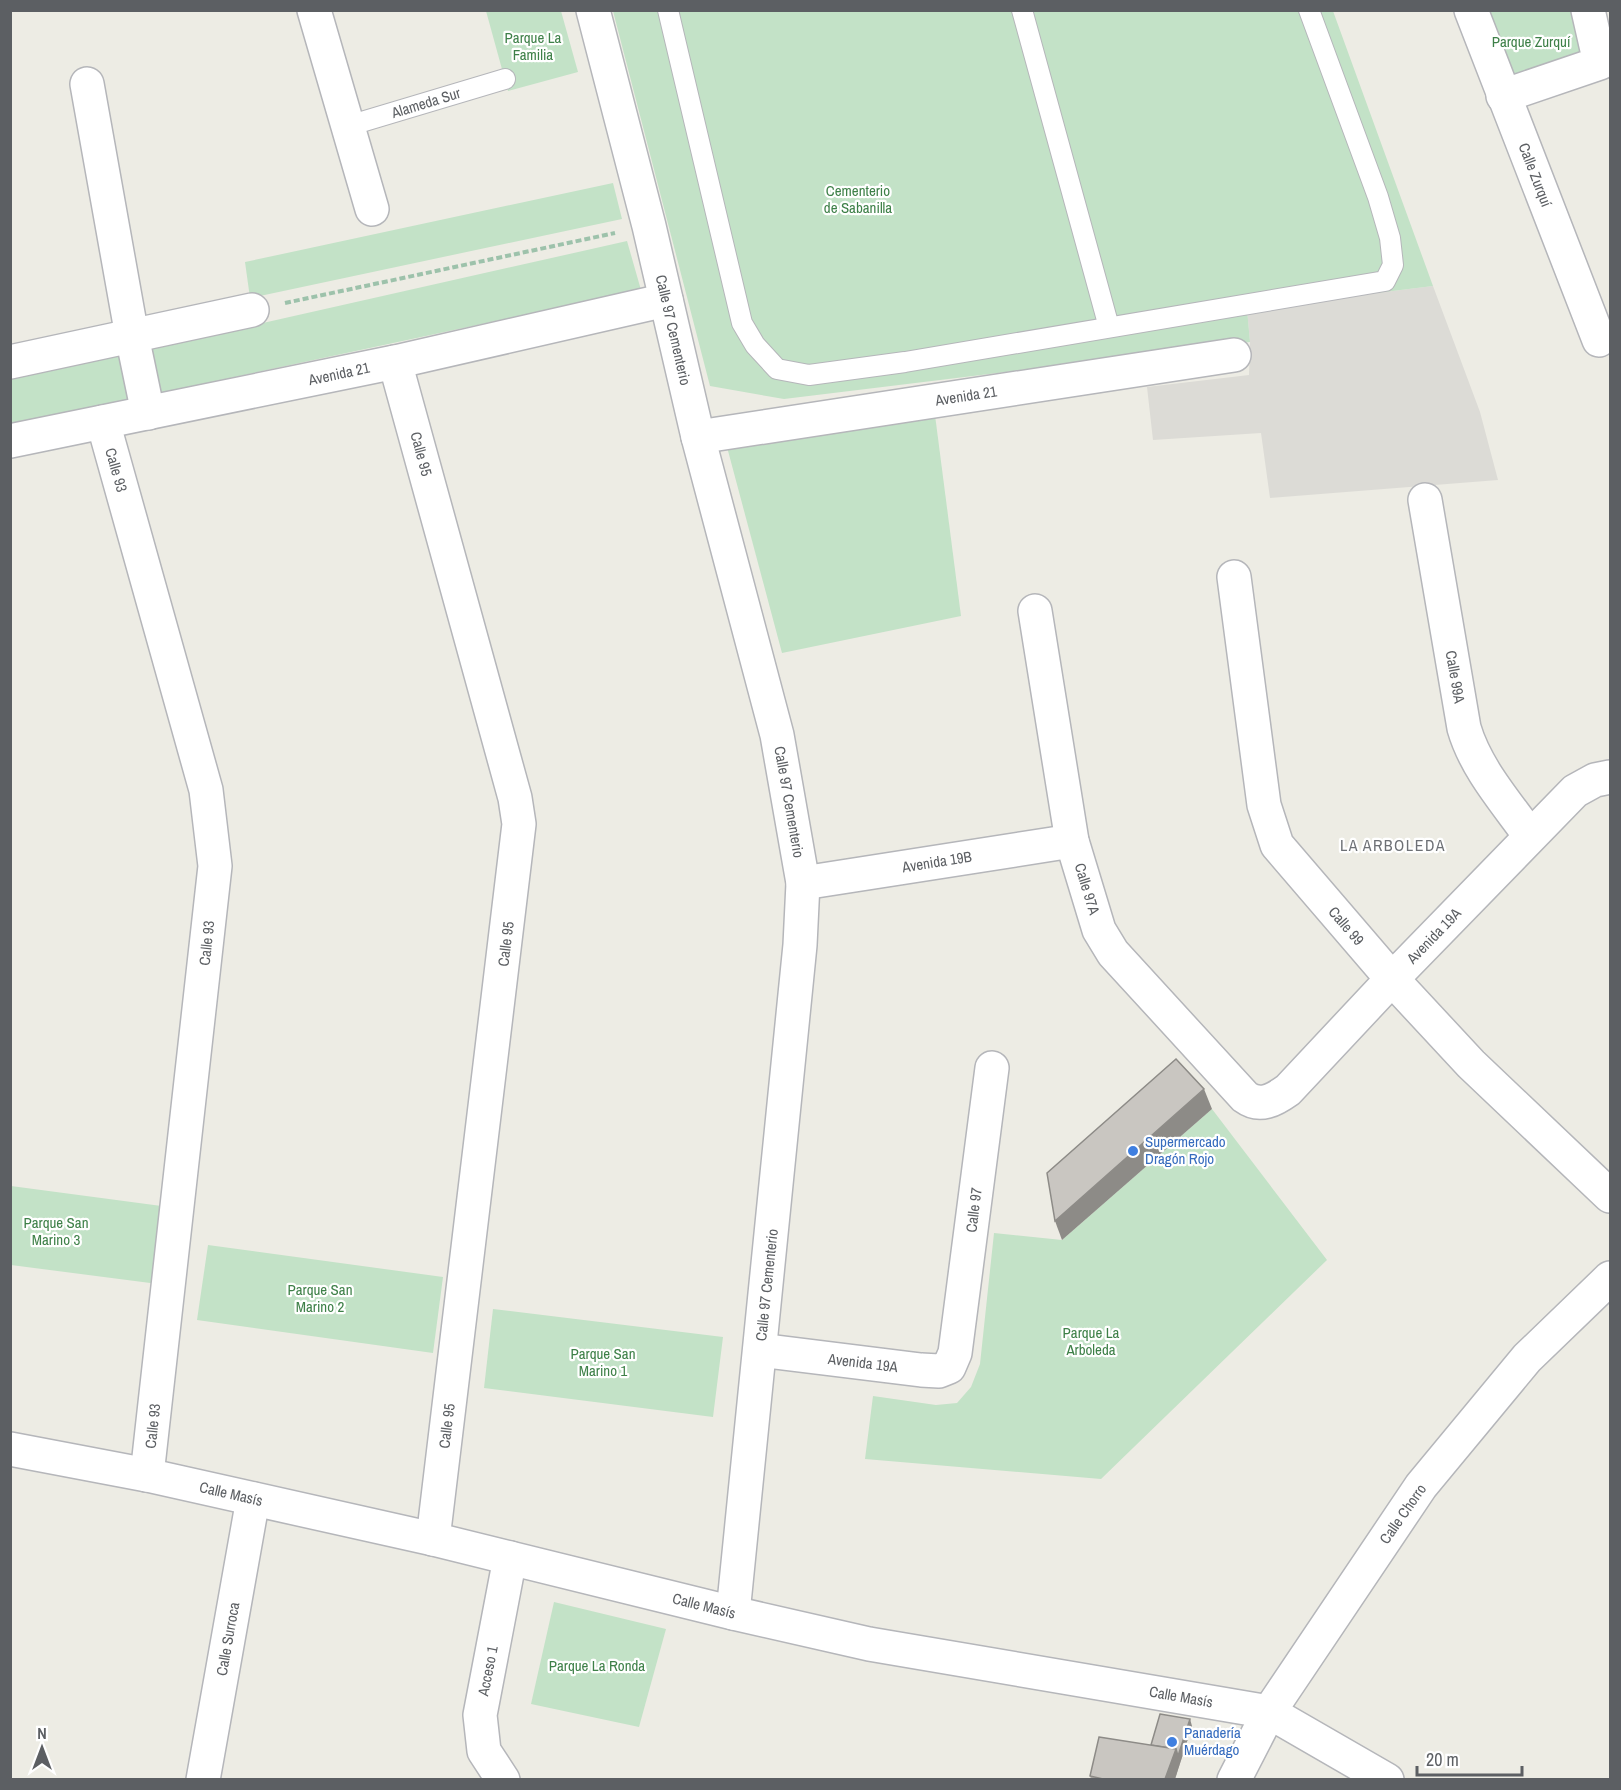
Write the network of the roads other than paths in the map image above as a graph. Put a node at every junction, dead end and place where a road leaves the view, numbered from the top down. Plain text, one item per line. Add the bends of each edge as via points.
1 (314, 10) edge
2 (593, 10) edge
3 (668, 10) edge
4 (1022, 10) edge
5 (1309, 10) edge
6 (1471, 10) edge
7 (1588, 10) edge
8 (505, 79) dead end
9 (87, 84) dead end
10 (1503, 96) junction
11 (348, 126) junction
12 (372, 209) dead end
13 (666, 300) junction
14 (252, 310) road end
15 (1109, 327) junction
16 (132, 336) junction
17 (1599, 340) dead end
18 (1234, 355) dead end
19 (10, 362) edge
20 (395, 362) junction
21 (148, 413) junction
22 (103, 422) junction
23 (698, 437) junction
24 (10, 441) edge
25 (1425, 500) dead end
26 (1234, 577) dead end
27 (1035, 611) dead end
28 (1611, 777) edge
29 (1530, 836) junction
30 (1072, 841) junction
31 (803, 883) junction
32 (1392, 979) junction
33 (992, 1068) dead end
34 (1263, 1103) joint
35 (1611, 1196) edge
36 (1611, 1278) edge
37 (760, 1350) junction
38 (955, 1353) joint
39 (10, 1449) edge
40 (147, 1475) junction
41 (253, 1499) junction
42 (433, 1539) junction
43 (510, 1558) junction
44 (733, 1613) junction
45 (1269, 1712) junction
46 (202, 1779) edge
47 (503, 1779) edge
48 (1234, 1779) edge
49 (1388, 1779) edge

1 - 11 street
2 - 13 street, Calle 97 Cementerio
3 - 15 lane via 742,323 777,369 810,375
4 - 15 lane
5 - 15 lane via 1390,238 1393,265 1385,280
6 - 10 street, Calle Zurquí
7 - 10 street via 1600,63
8 - 11 lane, Alameda Sur
9 - 16 street
10 - 17 street, Calle Zurquí
11 - 12 street
13 - 20 street, Avenida 21
13 - 23 street, Calle 97 Cementerio
14 - 16 street
16 - 19 street
16 - 21 street
18 - 23 street, Avenida 21
20 - 21 street, Avenida 21
20 - 42 street, Calle 95 via 519,824
21 - 22 street, Avenida 21
22 - 24 street, Avenida 21
22 - 40 street, Calle 93 via 206,790 214,855
23 - 31 street, Calle 97 Cementerio via 777,735
25 - 29 street, Calle 99A via 1464,728 1477,761
26 - 32 street, Calle 99 via 1264,805 1272,834 1277,845
27 - 30 street, Calle 97A
28 - 29 street, Avenida 19A via 1581,786
29 - 32 street, Avenida 19A
30 - 31 street, Avenida 19B
30 - 34 street, Calle 97A via 1099,930 1113,953 1245,1097
31 - 37 street, Calle 97 Cementerio
32 - 34 street, Avenida 19A via 1288,1090
32 - 35 street, Calle 99 via 1471,1064
33 - 38 street, Calle 97
36 - 45 street, Calle Chorro via 1527,1358 1421,1486
37 - 38 street, Avenida 19A via 939,1371 949,1367
37 - 44 street, Calle 97 Cementerio
39 - 40 street, Calle Masís
40 - 41 street, Calle Masís
41 - 42 street, Calle Masís
41 - 46 street, Calle Surroca
42 - 43 street, Calle Masís
43 - 44 street, Calle Masís
43 - 47 street, Acceso 1 via 480,1715 484,1751
44 - 45 street, Calle Masís via 868,1644
45 - 48 street, Calle Chorro
45 - 49 street, Calle Masís

